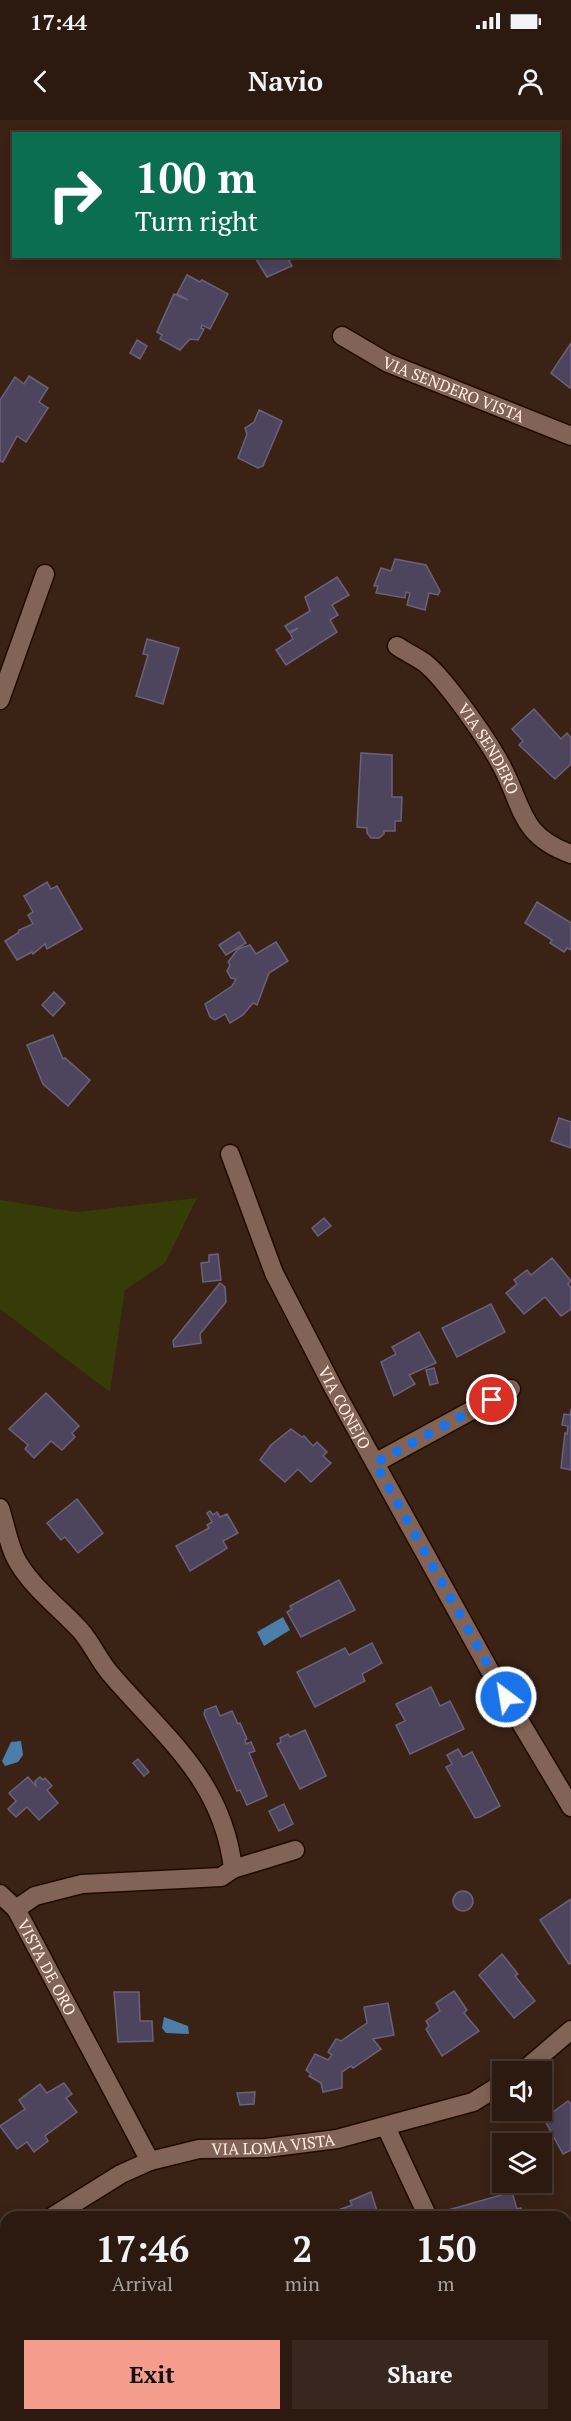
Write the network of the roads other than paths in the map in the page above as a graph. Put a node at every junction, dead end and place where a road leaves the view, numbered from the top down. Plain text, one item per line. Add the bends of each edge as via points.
1 (342, 336) dead end
2 (571, 436) edge
3 (45, 574) dead end
4 (397, 646) dead end
5 (0, 700) edge
6 (571, 854) edge
7 (230, 1154) dead end
8 (511, 1389) dead end
9 (375, 1463) junction
10 (0, 1508) edge
11 (571, 1807) edge
12 (295, 1850) dead end
13 (233, 1869) junction
14 (0, 1894) edge
15 (16, 1910) junction
16 (571, 2030) edge
17 (535, 2061) edge
18 (492, 2090) edge
19 (386, 2127) junction
20 (150, 2161) junction
21 (73, 2211) edge
22 (425, 2211) edge

1 - 2 street, VIA SENDERO VISTA via 388,363
3 - 5 street
4 - 6 street, VIA SENDERO via 425,663 444,684 500,763 530,828 550,846
7 - 9 street, VIA CONEJO via 274,1273
8 - 9 street
9 - 11 street, VIA CONEJO via 494,1678
10 - 13 street via 17,1562 29,1579 82,1633 108,1671 183,1753 204,1783 230,1845
12 - 13 street, VISTA DE ORO
13 - 15 street, VISTA DE ORO via 221,1877 82,1884 35,1896
14 - 15 street
15 - 20 street, VISTA DE ORO
16 - 17 street
18 - 19 street, VIA LOMA VISTA via 474,2102
19 - 20 street, VIA LOMA VISTA via 337,2139 266,2148 198,2149
19 - 22 street
20 - 21 street, VIA LOMA VISTA via 121,2174

